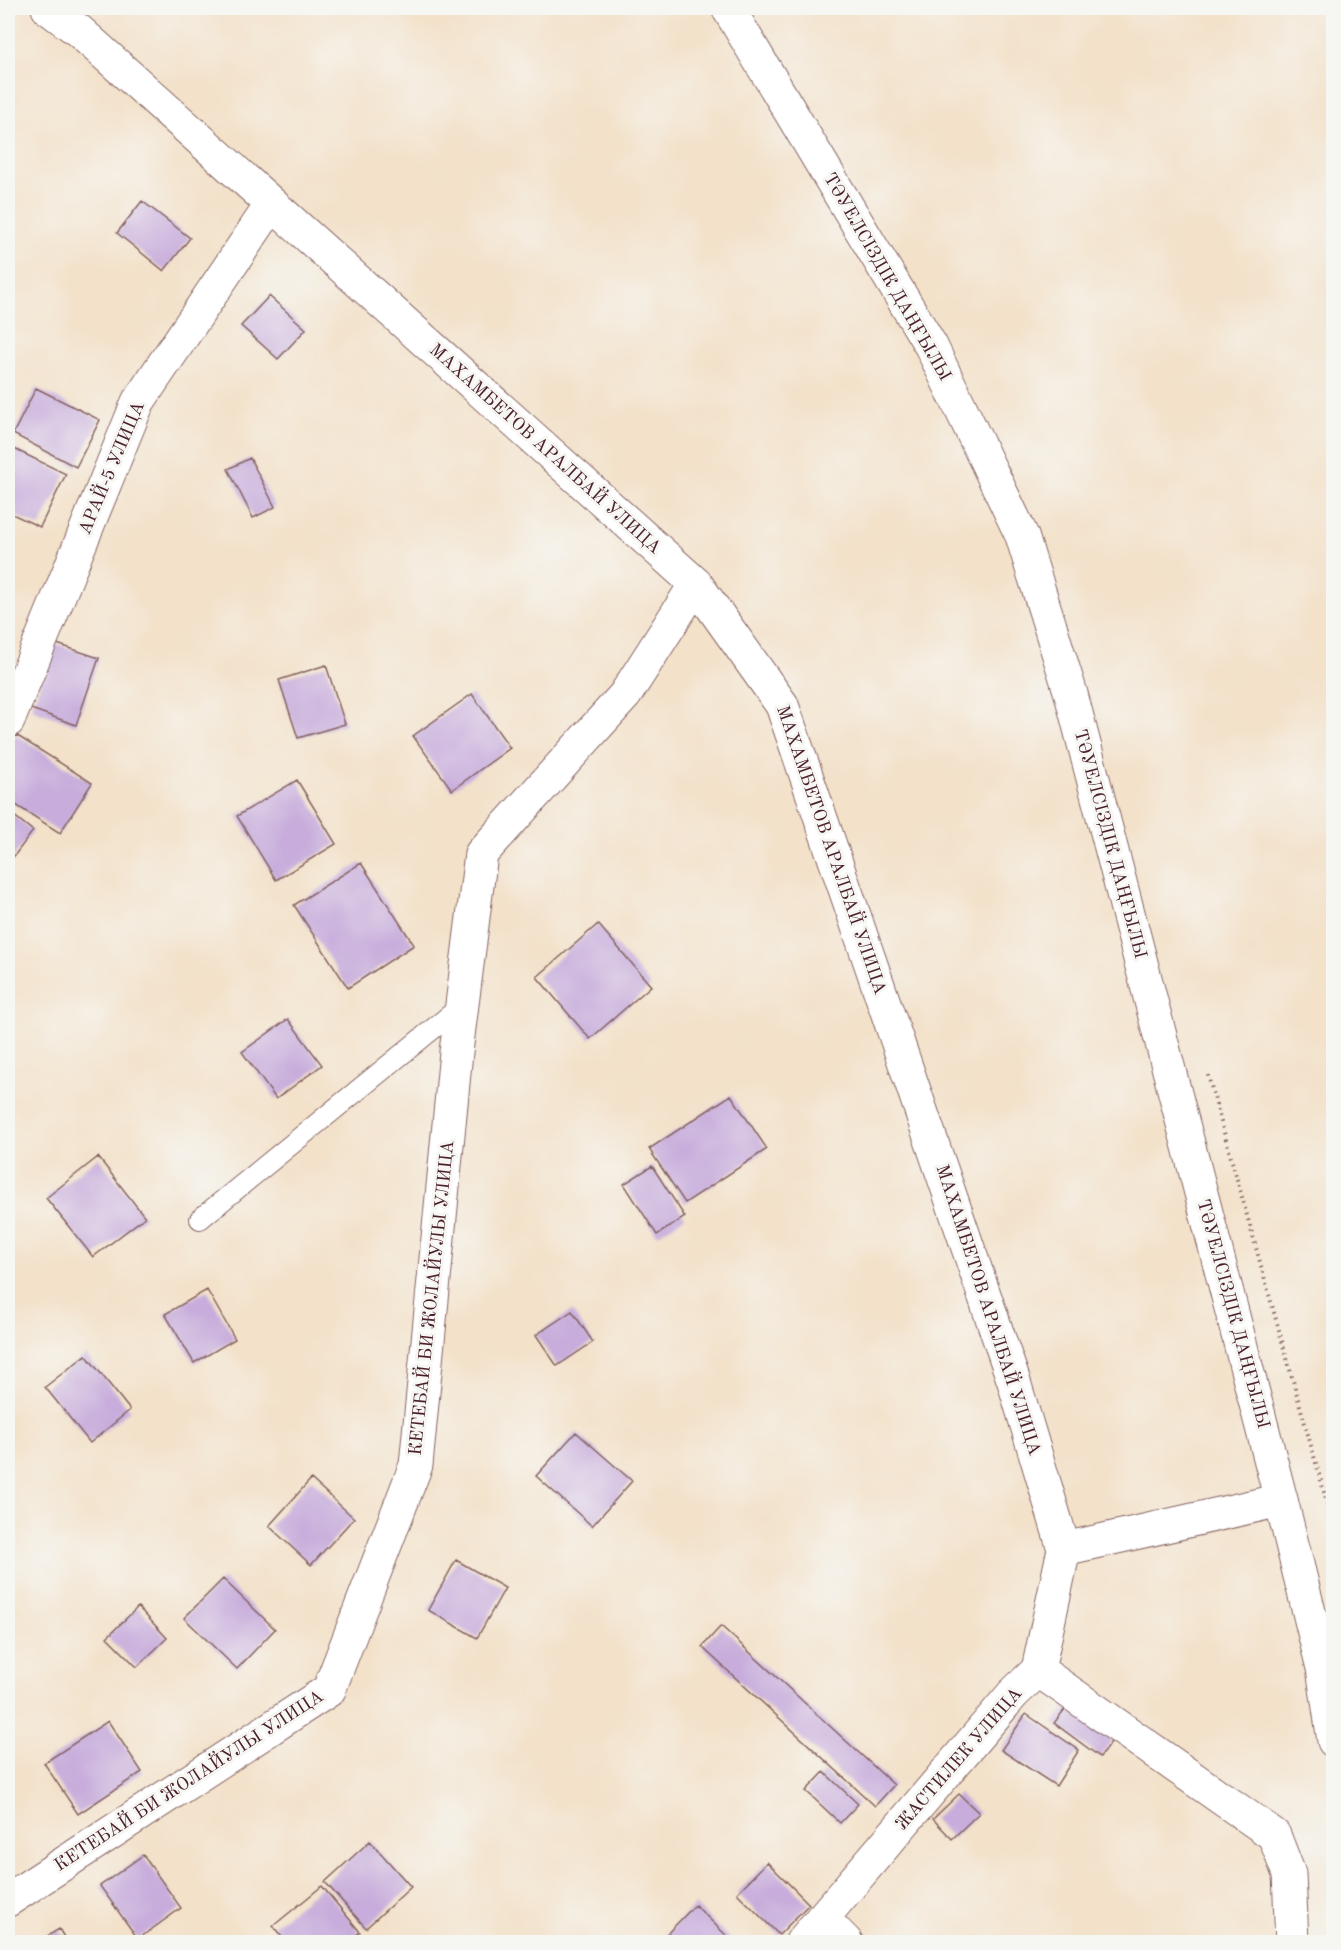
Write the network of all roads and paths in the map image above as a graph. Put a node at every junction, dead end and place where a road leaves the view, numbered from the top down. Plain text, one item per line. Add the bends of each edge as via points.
1 (48, 8) edge
2 (728, 8) edge
3 (272, 204) junction
4 (696, 584) junction
5 (8, 721) edge
6 (461, 1006) junction
7 (200, 1219) dead end
8 (1281, 1500) junction
9 (1064, 1549) junction
10 (1038, 1670) junction
11 (1334, 1741) edge
12 (8, 1900) edge
13 (812, 1930) edge
14 (846, 1942) edge
15 (1292, 1942) edge

1 - 3 street, МАХАМБЕТОВ АРАЛБАЙ УЛИЦА via 79,31
2 - 8 street, ТӘУЕЛСІЗДІК ДАҢҒЫЛЫ via 931,346 1022,536 1074,706
3 - 4 street, МАХАМБЕТОВ АРАЛБАЙ УЛИЦА
3 - 5 street, АРАЙ-5 УЛИЦА via 138,402
4 - 6 street, КЕТЕБАЙ БИ ЖОЛАЙУЛЫ УЛИЦА via 625,695 481,854
4 - 9 street, МАХАМБЕТОВ АРАЛБАЙ УЛИЦА via 782,705 1014,1382
6 - 7 lane
6 - 12 street, КЕТЕБАЙ БИ ЖОЛАЙУЛЫ УЛИЦА via 416,1465 329,1690
8 - 9 street
8 - 11 street, ТӘУЕЛСІЗДІК ДАҢҒЫЛЫ via 1323,1668
9 - 10 street
10 - 13 street, ЖАСТИЛЕК УЛИЦА
10 - 15 street via 1274,1835 1289,1875
13 - 14 street

